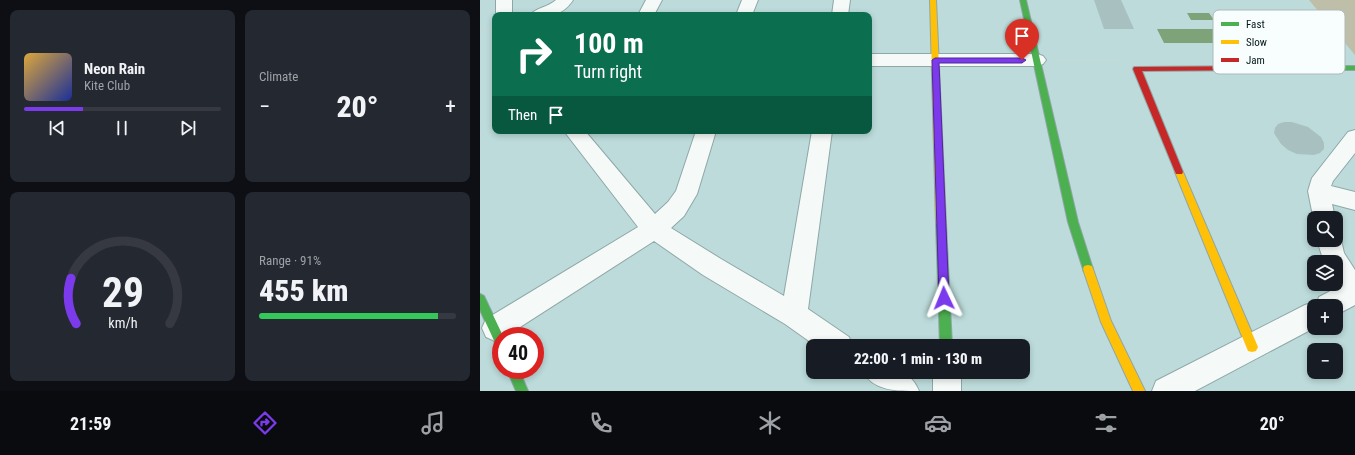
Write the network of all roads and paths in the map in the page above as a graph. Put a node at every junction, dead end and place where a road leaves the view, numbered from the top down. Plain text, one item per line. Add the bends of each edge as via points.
1 (504, 0) edge
2 (565, 0) edge
3 (654, 0) edge
4 (750, 0) edge
5 (842, 0) edge
6 (933, 0) edge
7 (1023, 0) edge
8 (504, 12) edge
9 (547, 12) edge
10 (648, 12) edge
11 (745, 12) edge
12 (840, 12) edge
13 (492, 27) edge
14 (480, 30) edge
15 (872, 60) edge
16 (935, 60) junction
17 (1037, 60) junction
18 (1345, 68) edge
19 (1355, 68) edge
20 (1213, 69) edge
21 (578, 134) edge
22 (705, 134) edge
23 (822, 134) edge
24 (1355, 137) edge
25 (1319, 191) junction
26 (1355, 201) edge
27 (1323, 211) edge
28 (654, 229) junction
29 (1331, 247) edge
30 (1354, 293) edge
31 (480, 299) edge
32 (1342, 299) edge
33 (794, 315) junction
34 (1307, 318) edge
35 (494, 327) edge
36 (510, 327) edge
37 (829, 339) edge
38 (946, 339) edge
39 (1252, 347) junction
40 (517, 379) edge
41 (887, 379) edge
42 (947, 379) edge
43 (522, 391) edge
44 (905, 391) edge
45 (948, 391) edge
46 (1139, 391) edge
47 (1166, 391) edge

1 - 8 street
2 - 9 street via 556,9
3 - 10 street
4 - 11 street
5 - 12 street
6 - 16 street
7 - 17 street
13 - 14 path
15 - 16 street
16 - 17 street
16 - 38 street
17 - 46 street via 1073,222 1106,322
18 - 19 street
20 - 39 street via 1137,69
21 - 28 street
22 - 28 street via 686,194 676,209
23 - 33 street
24 - 25 street via 1323,178
25 - 26 street
25 - 27 street
28 - 33 street via 712,267
28 - 36 street
29 - 30 street via 1333,256
30 - 32 street
31 - 35 street
33 - 37 street
34 - 39 street
39 - 47 street
40 - 43 street
41 - 44 street
42 - 45 street

